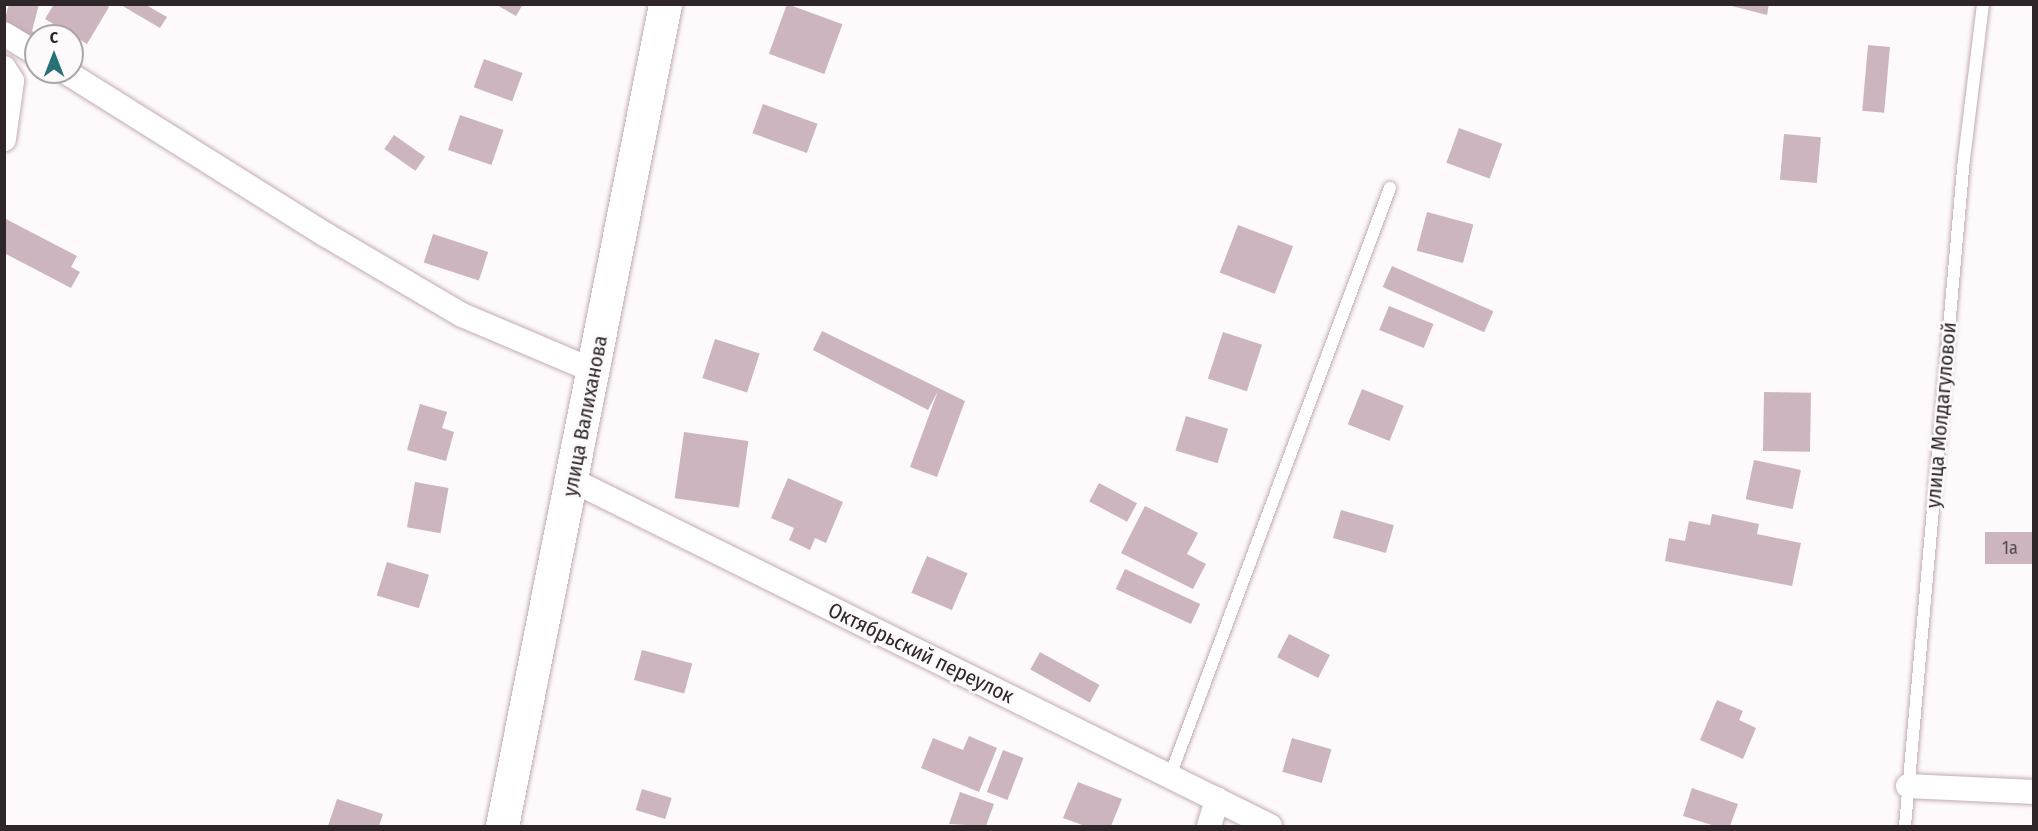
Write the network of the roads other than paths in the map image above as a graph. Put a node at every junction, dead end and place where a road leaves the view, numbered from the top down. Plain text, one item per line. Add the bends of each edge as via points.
1 (665, 4) edge
2 (1983, 4) edge
3 (4, 34) edge
4 (24, 46) edge
5 (4, 68) edge
6 (84, 83) edge
7 (4, 139) edge
8 (1390, 189) dead end
9 (594, 371) junction
10 (572, 480) junction
11 (1170, 776) junction
12 (1908, 786) junction
13 (2034, 792) edge
14 (1217, 799) junction
15 (502, 826) edge
16 (1209, 826) edge
17 (1270, 826) edge
18 (1905, 826) edge

1 - 9 main road, улица Валиханова
2 - 12 lane, улица Молдагуловой via 1963,171
3 - 4 street
5 - 7 street via 12,81
6 - 9 street via 462,315
8 - 11 lane
9 - 10 main road, улица Валиханова
10 - 11 street, Октябрьский переулок
10 - 15 main road, улица Валиханова
11 - 14 street, Октябрьский переулок
12 - 13 street
12 - 18 lane, улица Молдагуловой
14 - 16 street
14 - 17 street, Октябрьский переулок

